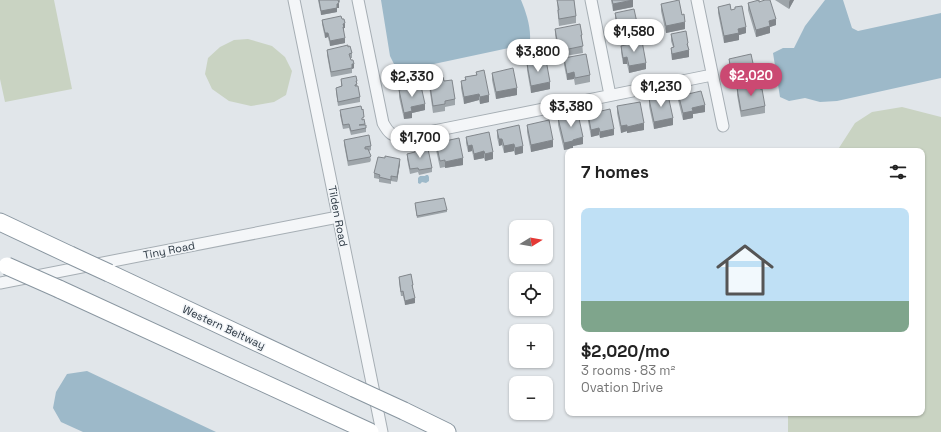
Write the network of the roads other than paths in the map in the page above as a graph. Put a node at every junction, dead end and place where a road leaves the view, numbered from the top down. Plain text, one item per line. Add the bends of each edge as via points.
1 (294, 0) edge
2 (358, 0) edge
3 (591, 0) edge
4 (697, 0) edge
5 (712, 75) junction
6 (610, 95) junction
7 (723, 126) dead end
8 (338, 217) junction
9 (0, 222) edge
10 (4, 264) edge
11 (0, 284) edge
12 (365, 430) edge
13 (382, 432) edge
14 (447, 432) edge

1 - 8 street, Tilden Road
2 - 6 street via 383,123 395,136 404,137
3 - 6 street
4 - 5 street
5 - 6 street
5 - 7 street
8 - 11 street, Tiny Road
8 - 13 street, Tilden Road
9 - 14 highway, Western Beltway, bridge
10 - 12 highway, bridge

